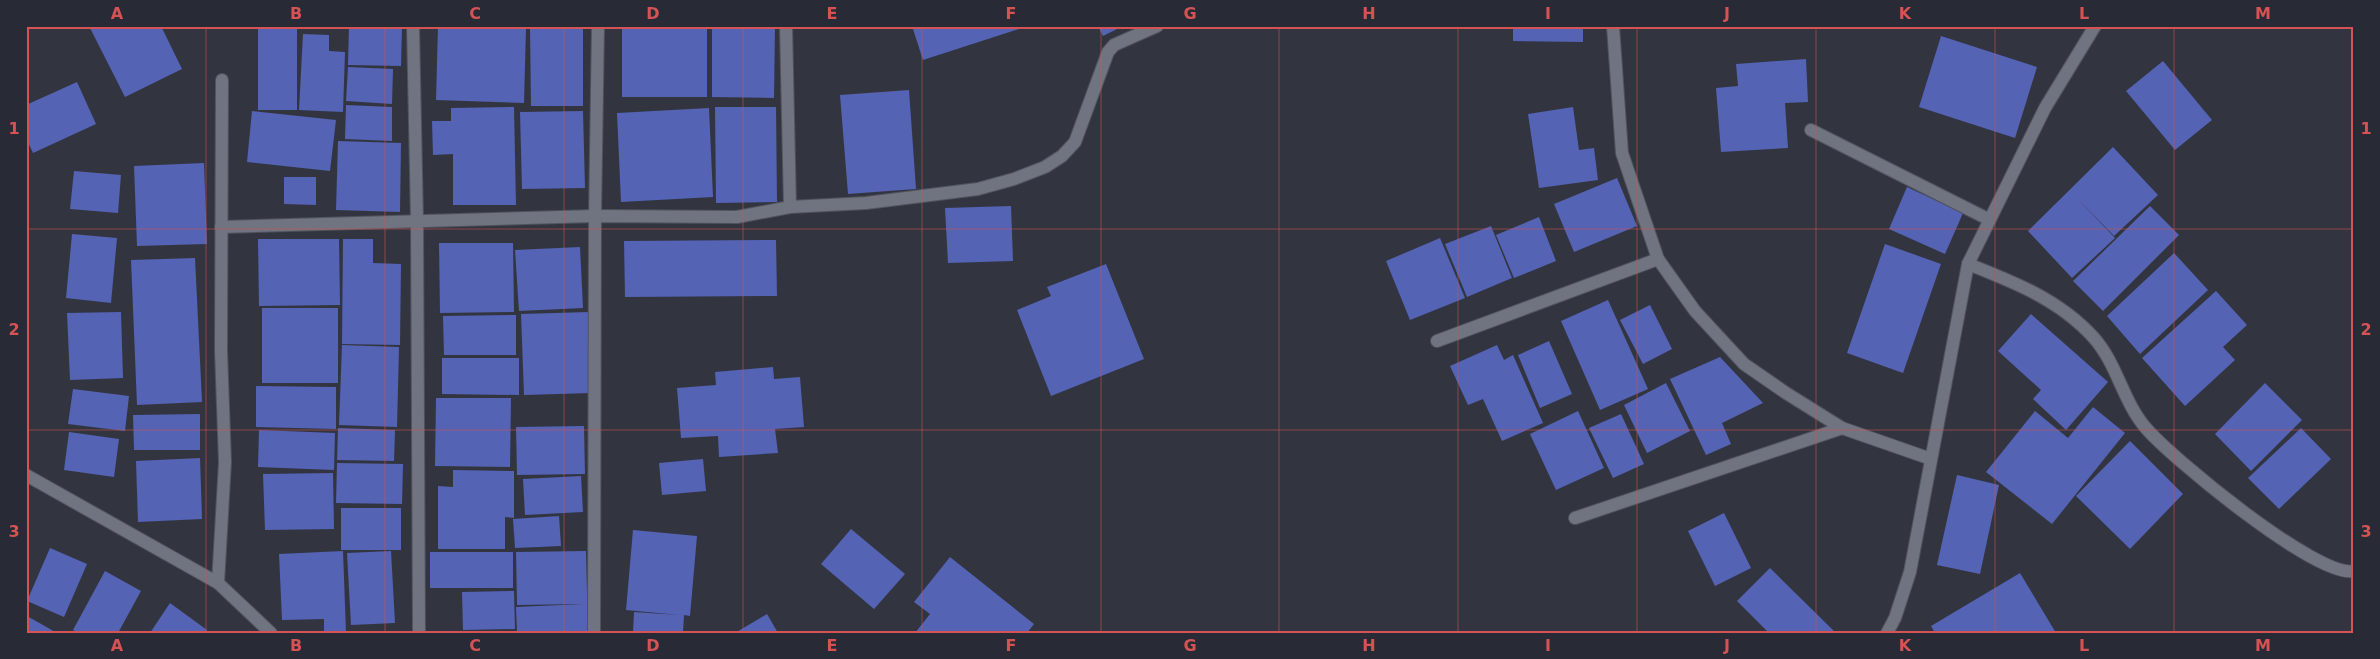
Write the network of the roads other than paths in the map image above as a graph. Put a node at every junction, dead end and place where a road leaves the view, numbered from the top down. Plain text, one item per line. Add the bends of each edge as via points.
1 (413, 26) edge
2 (598, 26) edge
3 (786, 26) edge
4 (1157, 26) edge
5 (1613, 26) edge
6 (2095, 26) edge
7 (222, 80) dead end
8 (1811, 130) dead end
9 (790, 207) junction
10 (595, 216) junction
11 (1988, 219) junction
12 (416, 220) junction
13 (222, 227) junction
14 (1658, 259) junction
15 (1968, 264) junction
16 (1437, 341) dead end
17 (1842, 428) junction
18 (1931, 459) junction
19 (26, 475) edge
20 (1575, 518) dead end
21 (2354, 571) edge
22 (218, 583) junction
23 (271, 633) edge
24 (419, 633) edge
25 (594, 633) edge
26 (1887, 633) edge

1 - 12 street
2 - 10 street
3 - 9 street
4 - 9 street via 1114,45 1108,52 1076,142 1045,167 978,189 866,203
5 - 14 street via 1622,153
6 - 11 street via 2046,108
7 - 13 street
8 - 11 street
9 - 10 street via 737,217
10 - 12 street
10 - 25 street
11 - 15 street
12 - 13 street
12 - 24 street
13 - 22 street via 221,351 225,462
14 - 16 street
14 - 17 street via 1695,311 1744,364
15 - 18 street
15 - 21 street via 2031,289 2053,303 2095,338 2145,427 2184,464 2291,546 2326,566 2347,573
17 - 18 street
17 - 20 street
18 - 26 street via 1910,572
19 - 22 street
22 - 23 street

